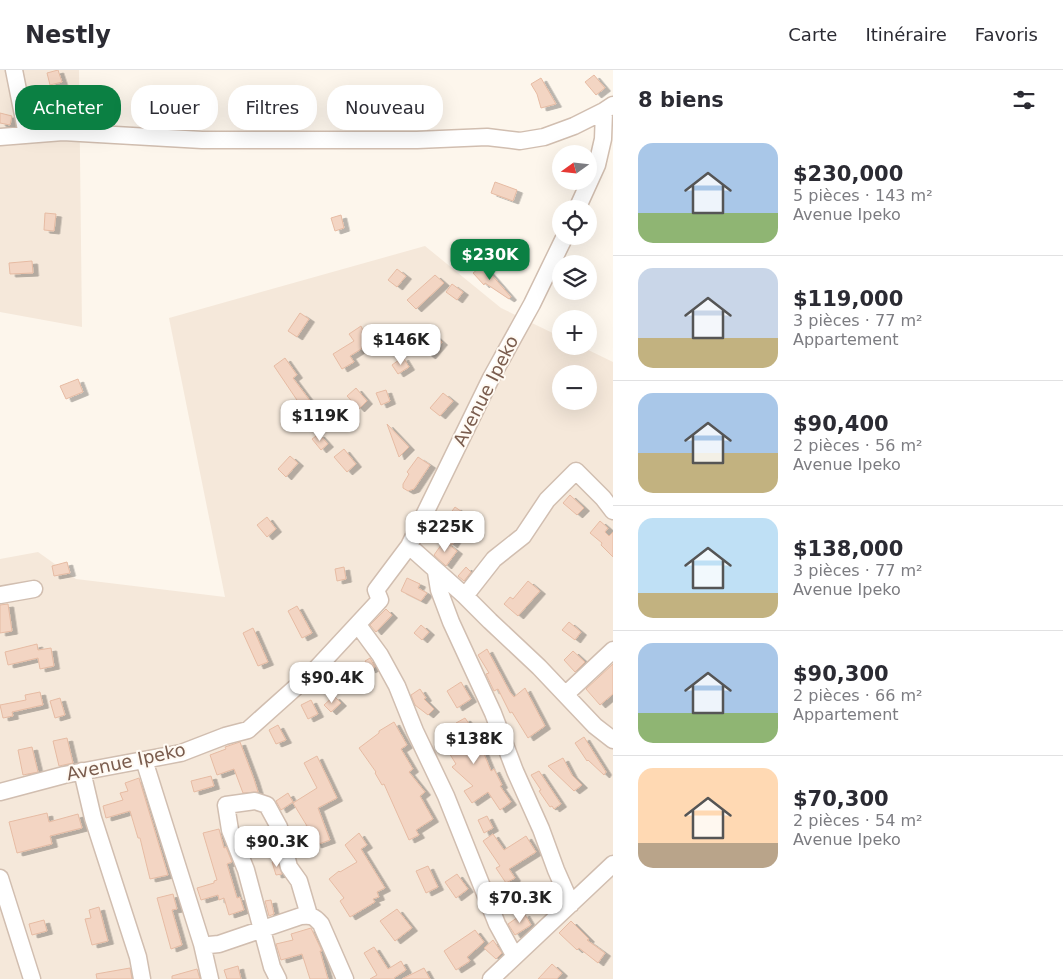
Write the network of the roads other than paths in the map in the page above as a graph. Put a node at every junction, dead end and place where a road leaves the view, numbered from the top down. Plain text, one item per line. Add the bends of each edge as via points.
1 (14, 70) edge
2 (609, 108) edge
3 (27, 135) junction
4 (0, 137) edge
5 (581, 200) edge
6 (561, 245) edge
7 (613, 511) edge
8 (409, 546) junction
9 (436, 572) junction
10 (34, 589) dead end
11 (0, 595) edge
12 (466, 596) junction
13 (358, 625) junction
14 (613, 650) edge
15 (566, 694) junction
16 (613, 740) edge
17 (144, 760) junction
18 (82, 771) junction
19 (0, 792) edge
20 (613, 864) edge
21 (0, 878) edge
22 (571, 904) junction
23 (310, 915) junction
24 (262, 929) junction
25 (202, 944) junction
26 (514, 955) junction
27 (32, 979) edge
28 (142, 979) edge
29 (210, 979) edge
30 (278, 979) edge
31 (346, 979) edge
32 (491, 979) edge

1 - 3 street
2 - 3 street via 574,126 544,137 520,141 487,137 202,140 63,132
2 - 5 street via 597,165
3 - 4 street
6 - 8 street, Avenue Ipeko
7 - 12 street via 576,471 547,500 523,536 494,559
8 - 9 street
8 - 13 street, Avenue Ipeko via 376,590 380,600
9 - 12 street
9 - 22 street via 451,622 493,713
10 - 11 street
12 - 15 street
13 - 17 street, Avenue Ipeko via 315,670 248,730 181,753
13 - 26 street via 397,686 446,796 496,924
14 - 15 street
15 - 16 street via 595,726
17 - 18 street, Avenue Ipeko
17 - 25 street
18 - 19 street, Avenue Ipeko
18 - 28 street via 93,818 138,956
20 - 22 street
21 - 27 street
22 - 26 street
23 - 24 street
23 - 24 street via 298,881 289,867 279,827 267,805 255,801 226,805 230,830 246,870
23 - 31 street via 321,924
24 - 25 street via 219,944
24 - 30 street
25 - 29 street
26 - 32 street

